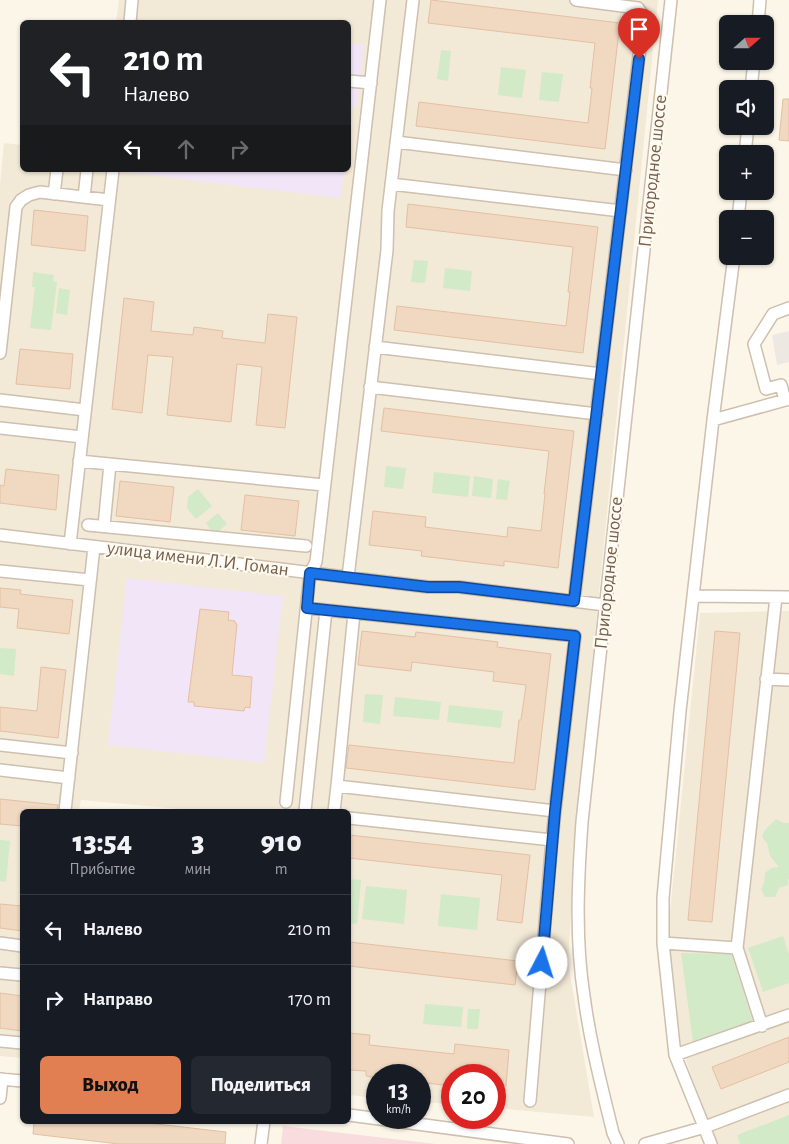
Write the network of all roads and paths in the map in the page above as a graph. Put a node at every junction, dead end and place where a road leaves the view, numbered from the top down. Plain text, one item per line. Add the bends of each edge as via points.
1 (132, 0) edge
2 (380, 0) edge
3 (413, 0) edge
4 (576, 0) edge
5 (671, 0) edge
6 (760, 0) edge
7 (759, 15) edge
8 (130, 20) edge
9 (351, 80) edge
10 (371, 83) junction
11 (396, 142) junction
12 (626, 170) junction
13 (57, 172) edge
14 (87, 172) edge
15 (113, 172) edge
16 (391, 184) junction
17 (54, 194) junction
18 (84, 197) junction
19 (109, 200) junction
20 (621, 211) junction
21 (733, 265) edge
22 (789, 308) edge
23 (375, 347) junction
24 (0, 353) edge
25 (601, 374) junction
26 (370, 387) junction
27 (787, 399) edge
28 (0, 400) edge
29 (85, 410) junction
30 (596, 414) junction
31 (713, 420) junction
32 (0, 428) edge
33 (82, 437) junction
34 (79, 461) junction
35 (110, 464) junction
36 (324, 485) junction
37 (88, 525) dead end
38 (104, 526) junction
39 (0, 535) edge
40 (70, 544) junction
41 (306, 546) dead end
42 (94, 547) junction
43 (0, 571) edge
44 (310, 573) junction
45 (348, 577) junction
46 (90, 580) junction
47 (693, 596) junction
48 (776, 597) junction
49 (789, 597) edge
50 (574, 601) junction
51 (605, 605) junction
52 (307, 608) junction
53 (326, 610) junction
54 (354, 613) junction
55 (766, 679) junction
56 (789, 680) edge
57 (0, 745) edge
58 (72, 753) junction
59 (0, 770) edge
60 (69, 778) junction
61 (337, 786) junction
62 (286, 802) dead end
63 (65, 809) edge
64 (305, 809) edge
65 (334, 809) edge
66 (555, 811) junction
67 (351, 818) edge
68 (552, 840) junction
69 (0, 943) edge
70 (663, 943) junction
71 (20, 946) edge
72 (737, 948) junction
73 (0, 973) edge
74 (20, 975) edge
75 (789, 1015) edge
76 (762, 1026) junction
77 (0, 1041) edge
78 (20, 1043) edge
79 (675, 1055) junction
80 (1, 1079) edge
81 (20, 1081) edge
82 (789, 1095) edge
83 (0, 1098) edge
84 (530, 1101) dead end
85 (351, 1115) edge
86 (264, 1124) edge
87 (704, 1127) junction
88 (261, 1144) edge
89 (568, 1144) edge
90 (618, 1144) edge
91 (645, 1144) edge
92 (711, 1144) edge

1 - 8 street
2 - 10 street
3 - 11 street
4 - 12 street via 638,8 642,14
5 - 51 street, Пригородное шоссе
6 - 7 street
9 - 10 street
10 - 36 street
11 - 12 street
11 - 16 street
12 - 20 street
13 - 17 street
14 - 18 street
15 - 19 street
16 - 20 street
16 - 23 street
17 - 18 street
17 - 24 street via 40,192 29,195 16,207
18 - 19 street
19 - 29 street
20 - 25 street
21 - 31 street
22 - 27 street via 773,314 754,344 766,389 781,386
23 - 25 street
23 - 26 street
25 - 30 street
26 - 30 street
26 - 45 street
27 - 31 street
28 - 29 street
29 - 33 street
30 - 50 street
31 - 47 street
32 - 33 street
33 - 34 street
34 - 35 street
34 - 40 street
35 - 36 street
35 - 38 street
36 - 44 street via 316,562
37 - 38 street
38 - 41 street
39 - 40 street, улица имени Л.И. Гоман
40 - 42 street, улица имени Л.И. Гоман
42 - 44 street, улица имени Л.И. Гоман
42 - 46 street
43 - 46 street
44 - 45 street, улица имени Л.И. Гоман
44 - 52 street
45 - 50 street, улица имени Л.И. Гоман
46 - 58 street
47 - 48 street
47 - 70 street via 663,898
48 - 49 street
48 - 55 street
50 - 51 street, улица имени Л.И. Гоман
51 - 90 street, Пригородное шоссе via 577,892 583,994 593,1053
52 - 53 street
52 - 62 street
53 - 54 street
53 - 64 street
54 - 61 street
54 - 66 street via 575,636
55 - 56 street
55 - 72 street
57 - 58 street
58 - 60 street
59 - 60 street
60 - 63 street
61 - 65 street
61 - 66 street
66 - 68 street
67 - 68 street
68 - 84 street
69 - 71 street
70 - 72 street
70 - 79 street
72 - 76 street
73 - 74 street
75 - 76 street
76 - 79 street
77 - 78 street
79 - 87 street
80 - 81 street
80 - 83 street
82 - 87 street
85 - 89 street
86 - 88 street
87 - 91 street
87 - 92 street

